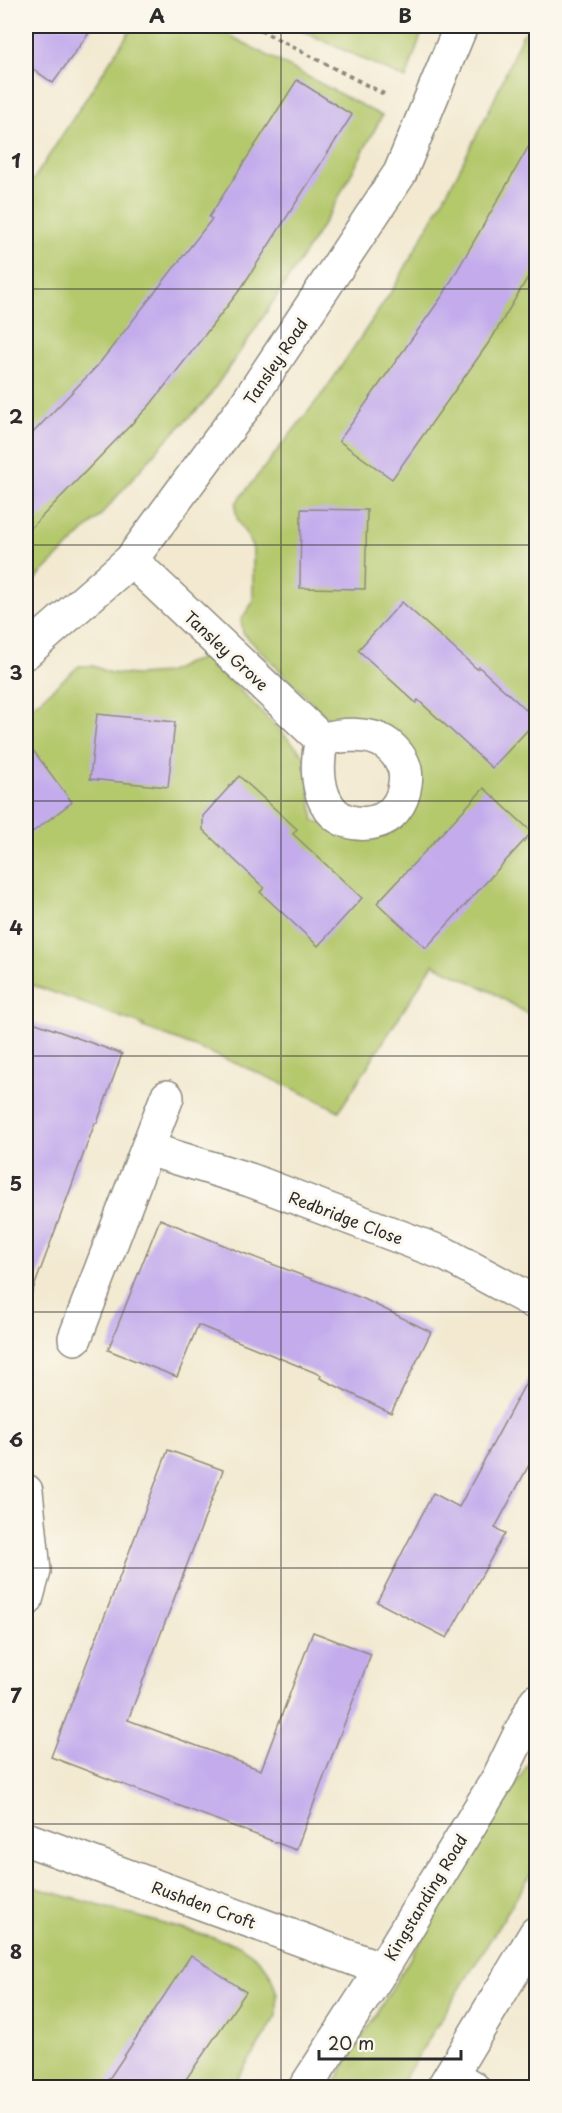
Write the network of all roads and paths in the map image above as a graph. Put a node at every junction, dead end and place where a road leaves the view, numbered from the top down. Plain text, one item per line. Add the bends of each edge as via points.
1 (252, 26) edge
2 (462, 26) edge
3 (424, 114) junction
4 (131, 560) junction
5 (26, 652) edge
6 (322, 740) dead end
7 (167, 1097) dead end
8 (148, 1149) junction
9 (537, 1303) edge
10 (75, 1338) dead end
11 (26, 1491) edge
12 (26, 1600) edge
13 (537, 1701) edge
14 (26, 1839) edge
15 (537, 1934) edge
16 (382, 1969) junction
17 (456, 2083) edge
18 (305, 2088) edge

1 - 3 path
2 - 3 street, Tansley Road
3 - 4 street, Tansley Road via 400,173 247,403
4 - 5 street, Tansley Road
4 - 6 street, Tansley Grove
7 - 8 street
8 - 9 street, Redbridge Close via 250,1180 445,1254
8 - 10 street
11 - 12 street via 34,1571
13 - 16 street, Kingstanding Road via 499,1777
14 - 16 street, Rushden Croft
15 - 17 street
16 - 18 street, Kingstanding Road

